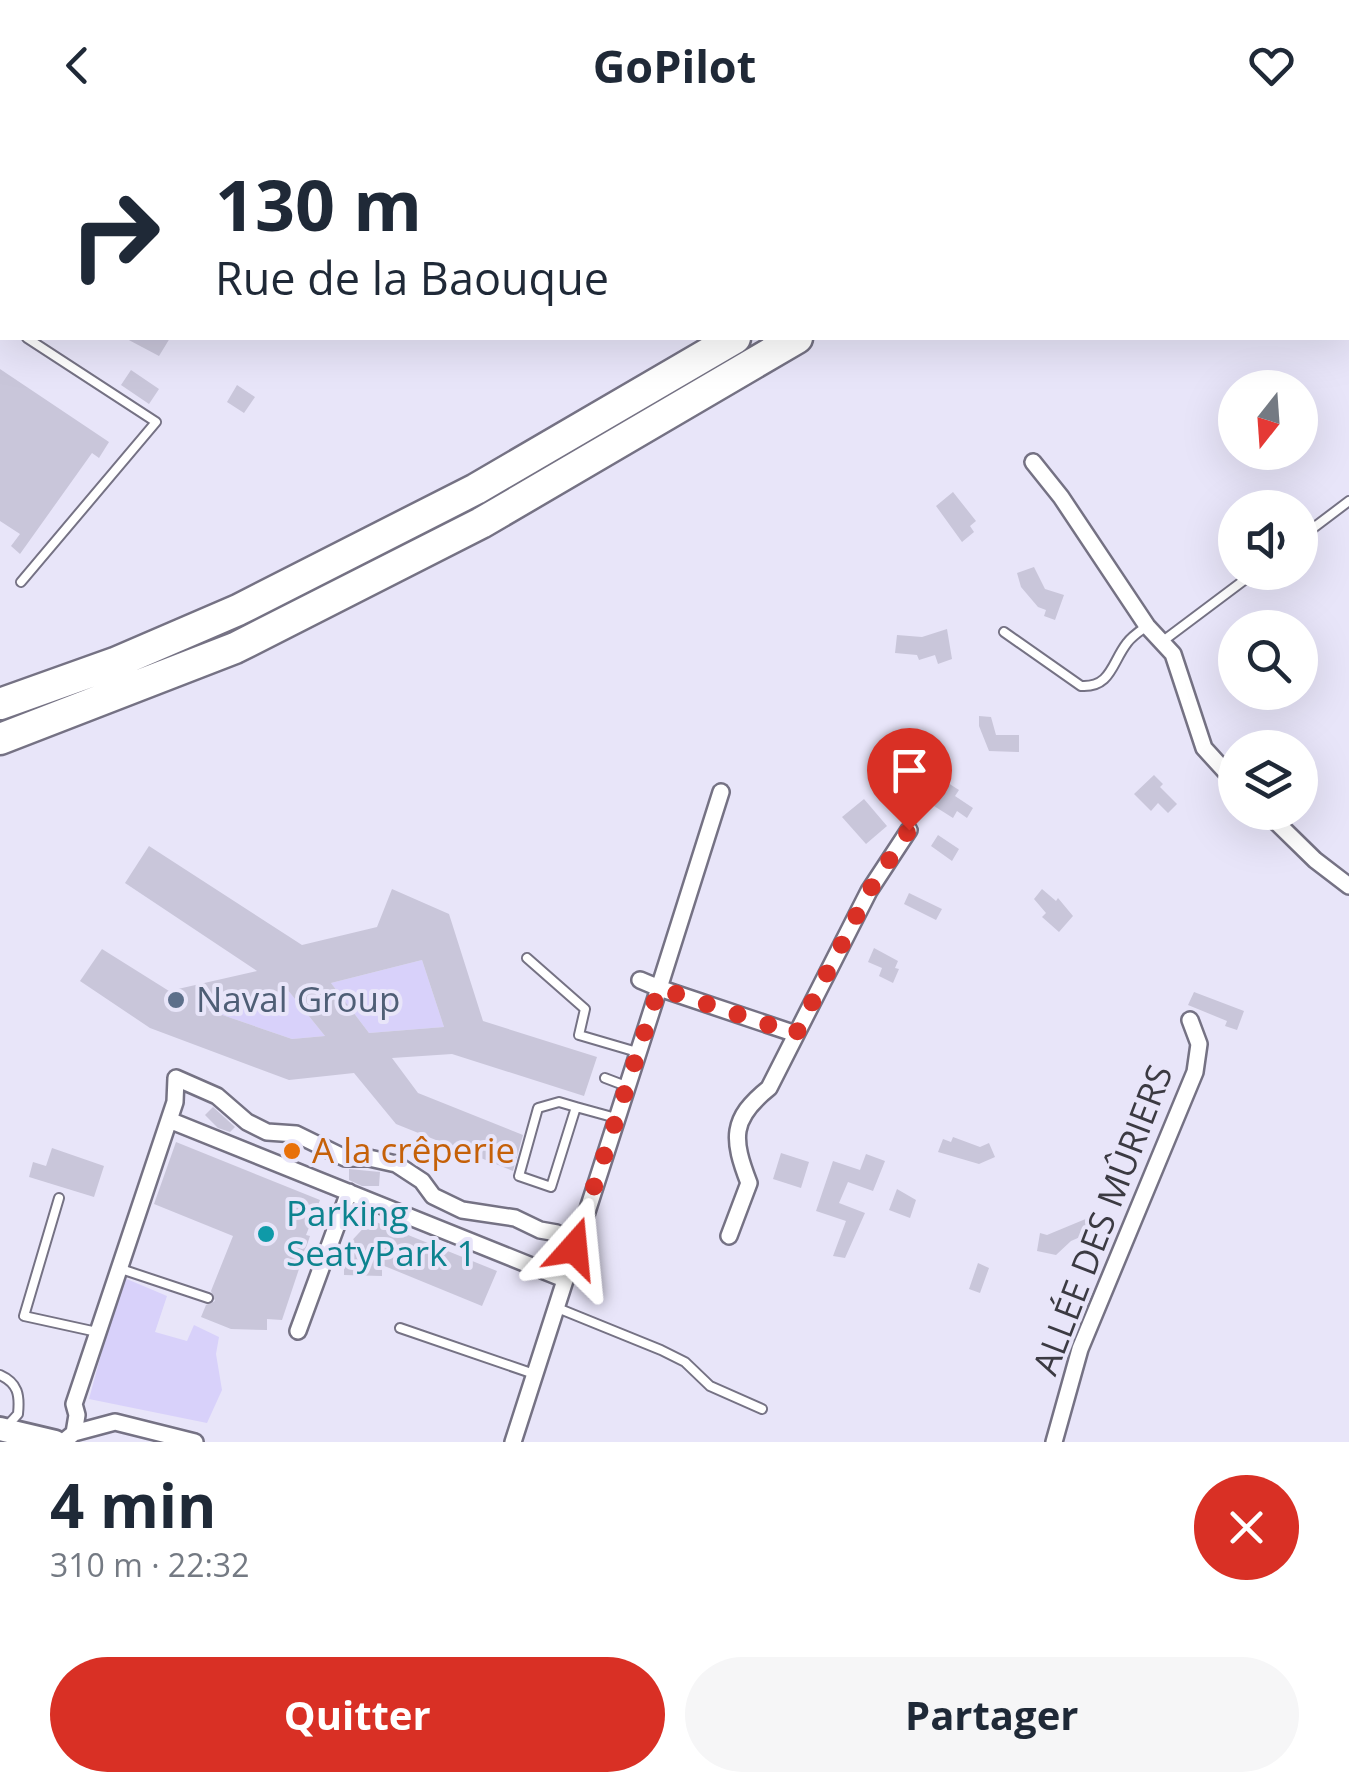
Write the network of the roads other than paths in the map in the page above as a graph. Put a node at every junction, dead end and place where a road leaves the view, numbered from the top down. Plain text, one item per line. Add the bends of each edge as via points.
1 (29, 340) edge
2 (732, 340) edge
3 (794, 340) edge
4 (1034, 462) dead end
5 (1349, 501) edge
6 (1318, 524) edge
7 (21, 582) dead end
8 (1231, 590) edge
9 (1147, 626) junction
10 (1004, 632) dead end
11 (1163, 641) junction
12 (0, 704) edge
13 (0, 739) edge
14 (1218, 763) edge
15 (720, 792) dead end
16 (909, 830) dead end
17 (1284, 830) edge
18 (1349, 886) edge
19 (527, 958) dead end
20 (640, 980) dead end
21 (659, 988) junction
22 (1190, 1020) dead end
23 (796, 1034) junction
24 (637, 1052) junction
25 (605, 1078) dead end
26 (626, 1086) junction
27 (576, 1107) junction
28 (616, 1118) junction
29 (169, 1120) junction
30 (348, 1192) junction
31 (59, 1198) dead end
32 (558, 1232) dead end
33 (730, 1236) dead end
34 (118, 1268) junction
35 (564, 1279) junction
36 (208, 1298) dead end
37 (555, 1308) junction
38 (400, 1328) dead end
39 (298, 1331) dead end
40 (98, 1332) junction
41 (534, 1374) junction
42 (0, 1375) edge
43 (74, 1404) junction
44 (762, 1409) dead end
45 (115, 1422) junction
46 (1, 1429) edge
47 (64, 1439) edge
48 (195, 1442) edge
49 (513, 1442) edge
50 (1054, 1442) edge

1 - 7 lane via 156,422
2 - 12 highway via 476,488 238,610
3 - 13 highway via 481,524 270,630
4 - 9 street
5 - 6 lane
8 - 11 lane
9 - 10 lane via 1093,687
9 - 11 street
11 - 14 street via 1204,748
15 - 21 street
16 - 23 street via 869,891
17 - 18 street
19 - 24 lane via 585,1009 579,1035
20 - 21 street
21 - 23 street
21 - 24 street
22 - 50 street, ALLÉE DES MÛRIERS via 1199,1044 1194,1072 1080,1349
23 - 33 street via 769,1088 749,1104 737,1129 749,1183
24 - 26 street
25 - 26 lane
26 - 28 street
27 - 27 lane via 559,1102 538,1108 519,1176 552,1187
27 - 28 lane
28 - 35 street
29 - 30 street
29 - 32 street via 176,1078 217,1096 267,1132 296,1134 346,1158 396,1164 433,1196 462,1210
29 - 34 street
30 - 35 street
30 - 39 street
31 - 40 lane via 24,1316
34 - 36 lane
34 - 40 street
35 - 37 street
37 - 41 street
37 - 44 lane via 662,1350 710,1386
38 - 41 lane
40 - 43 street
41 - 49 street
42 - 46 lane via 12,1381 19,1404 18,1414
43 - 45 street
43 - 47 street via 77,1423
45 - 47 street
45 - 48 street
46 - 47 main road

